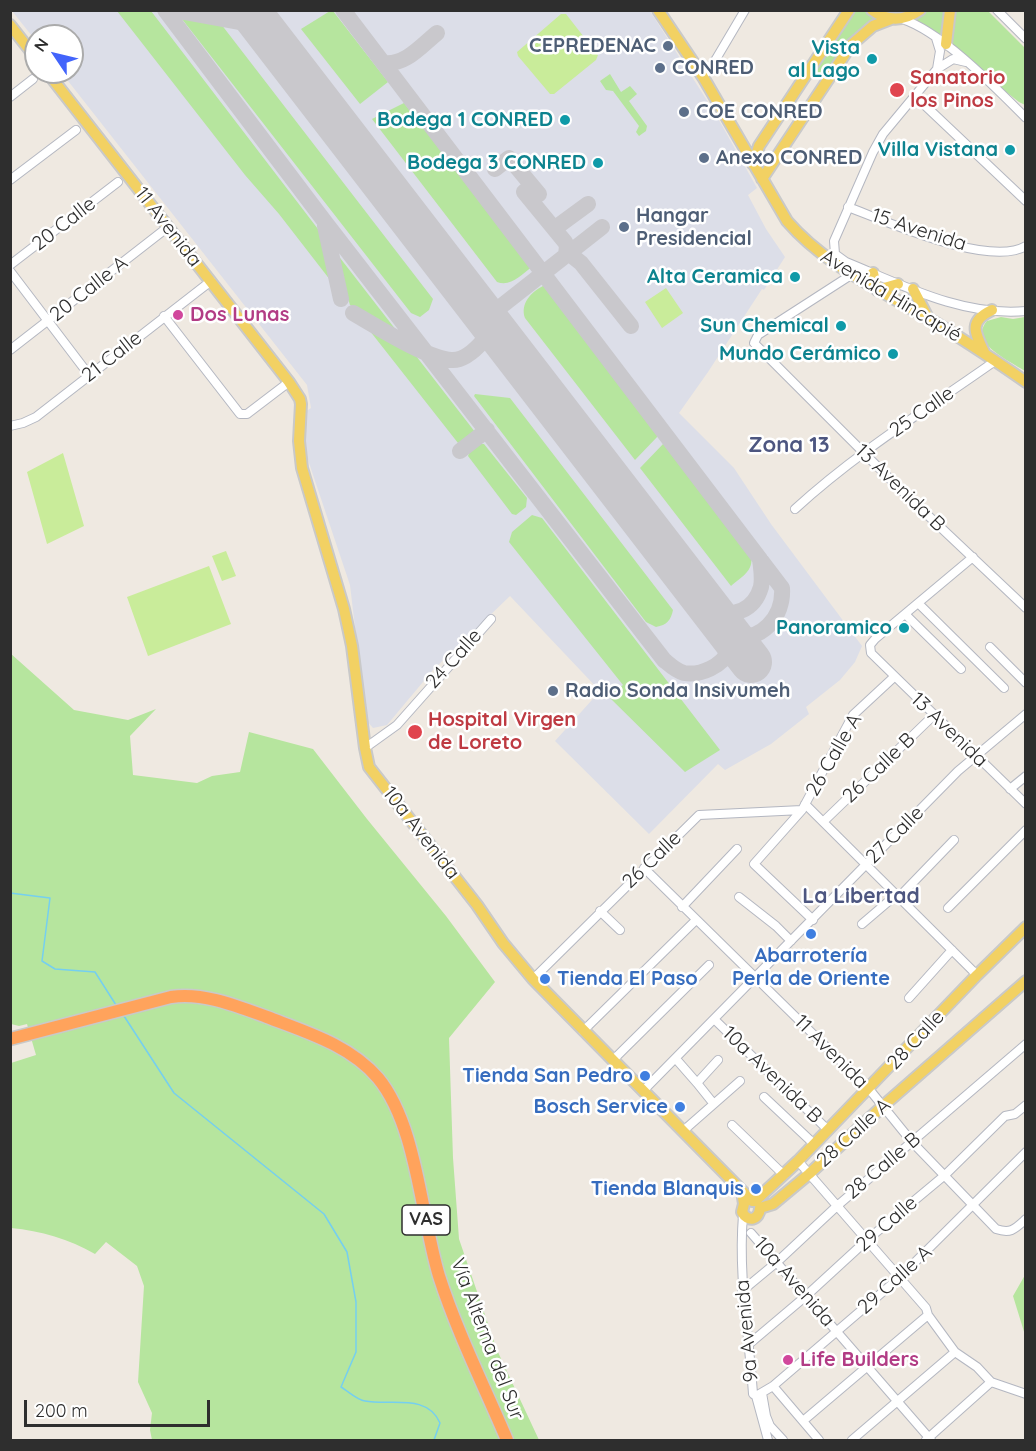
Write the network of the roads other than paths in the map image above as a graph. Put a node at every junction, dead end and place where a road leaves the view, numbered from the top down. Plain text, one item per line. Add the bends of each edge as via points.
1 (658, 10) edge
2 (745, 10) edge
3 (849, 10) edge
4 (872, 10) edge
5 (920, 10) edge
6 (950, 10) edge
7 (997, 10) edge
8 (897, 19) junction
9 (10, 25) edge
10 (933, 35) junction
11 (1026, 39) edge
12 (24, 43) edge
13 (946, 44) junction
14 (966, 62) junction
15 (937, 69) junction
16 (807, 74) junction
17 (703, 77) junction
18 (27, 84) edge
19 (56, 84) edge
20 (823, 85) junction
21 (915, 96) junction
22 (10, 97) edge
23 (1024, 116) edge
24 (76, 130) dead end
25 (742, 146) junction
26 (759, 146) junction
27 (753, 164) junction
28 (762, 179) junction
29 (10, 180) edge
30 (118, 182) dead end
31 (1026, 201) edge
32 (848, 207) junction
33 (168, 227) junction
34 (804, 240) junction
35 (834, 241) junction
36 (1026, 246) edge
37 (10, 265) edge
38 (10, 271) edge
39 (873, 273) junction
40 (851, 275) junction
41 (211, 281) junction
42 (898, 284) junction
43 (913, 289) junction
44 (877, 290) junction
45 (992, 310) junction
46 (1026, 311) edge
47 (164, 316) junction
48 (928, 318) junction
49 (49, 320) junction
50 (10, 350) edge
51 (984, 352) junction
52 (995, 361) junction
53 (89, 375) junction
54 (289, 382) junction
55 (1026, 382) edge
56 (10, 426) edge
57 (863, 452) junction
58 (795, 509) dead end
59 (973, 557) junction
60 (918, 603) junction
61 (1026, 608) edge
62 (905, 614) junction
63 (491, 619) dead end
64 (990, 647) dead end
65 (961, 669) dead end
66 (894, 677) junction
67 (1026, 683) edge
68 (1004, 687) dead end
69 (1026, 714) edge
70 (934, 715) junction
71 (364, 748) junction
72 (975, 755) junction
73 (1026, 776) edge
74 (1010, 789) junction
75 (1026, 804) edge
76 (804, 807) junction
77 (824, 821) junction
78 (1026, 830) edge
79 (954, 840) dead end
80 (737, 849) dead end
81 (865, 865) junction
82 (644, 868) junction
83 (898, 896) junction
84 (740, 897) dead end
85 (682, 907) junction
86 (948, 908) dead end
87 (600, 911) junction
88 (696, 920) junction
89 (813, 920) junction
90 (862, 924) dead end
91 (1026, 927) edge
92 (620, 930) dead end
93 (791, 941) junction
94 (952, 950) junction
95 (709, 965) dead end
96 (977, 975) junction
97 (757, 977) junction
98 (533, 979) junction
99 (1026, 981) edge
100 (909, 998) dead end
101 (715, 1020) junction
102 (583, 1031) junction
103 (19, 1040) edge
104 (324, 1044) junction
105 (1025, 1046) edge
106 (10, 1048) edge
107 (676, 1059) junction
108 (613, 1060) junction
109 (718, 1060) dead end
110 (740, 1081) dead end
111 (697, 1083) junction
112 (869, 1089) junction
113 (643, 1091) junction
114 (764, 1096) dead end
115 (713, 1103) junction
116 (1026, 1105) edge
117 (883, 1106) junction
118 (732, 1125) dead end
119 (828, 1130) junction
120 (683, 1131) junction
121 (912, 1142) junction
122 (814, 1144) junction
123 (1026, 1152) edge
124 (798, 1161) junction
125 (809, 1174) junction
126 (784, 1175) junction
127 (945, 1175) junction
128 (837, 1206) junction
129 (973, 1206) junction
130 (751, 1208) junction
131 (1026, 1219) edge
132 (746, 1231) junction
133 (867, 1240) junction
134 (777, 1262) junction
135 (899, 1278) junction
136 (742, 1290) junction
137 (806, 1296) junction
138 (928, 1315) junction
139 (837, 1332) junction
140 (748, 1345) junction
141 (955, 1352) junction
142 (467, 1354) junction
143 (867, 1367) junction
144 (991, 1382) junction
145 (774, 1386) junction
146 (1026, 1394) edge
147 (758, 1395) junction
148 (898, 1402) junction
149 (803, 1422) junction
150 (768, 1439) edge
151 (928, 1439) edge
152 (500, 1440) edge
153 (507, 1440) edge
154 (758, 1440) edge
155 (783, 1440) edge
156 (819, 1440) edge
157 (852, 1440) edge

1 - 17 main road, Avenida Hincapié
2 - 17 street
3 - 16 main road
4 - 8 main road
5 - 8 main road
6 - 13 main road
7 - 11 street
8 - 10 street via 914,22
8 - 20 main road via 873,26 851,45
9 - 12 main road
10 - 13 street
10 - 15 street via 940,46
13 - 14 street
14 - 15 street via 953,59
14 - 23 street
15 - 21 street
16 - 20 main road
16 - 26 main road
17 - 25 main road, Avenida Hincapié
18 - 22 street
19 - 33 main road, 11 Avenida
20 - 28 main road
21 - 31 street
21 - 32 street via 878,143
24 - 29 street
25 - 26 main road
25 - 27 main road, Avenida Hincapié
26 - 27 main road
27 - 28 main road, Avenida Hincapié
28 - 34 main road, Avenida Hincapié
30 - 37 street, 20 Calle
32 - 35 street
32 - 36 street, 15 Avenida via 957,246 1010,251
33 - 41 main road, 11 Avenida
33 - 49 street, 20 Calle A
34 - 35 street via 824,247
34 - 40 main road, Avenida Hincapié
35 - 39 street via 835,254
38 - 49 street
39 - 42 street
39 - 44 main road
40 - 44 main road, Avenida Hincapié
40 - 57 street, 13 Avenida B via 754,340
41 - 47 street, 21 Calle
41 - 54 main road, 11 Avenida
42 - 43 street
42 - 44 main road
43 - 45 street via 957,304
43 - 48 main road
44 - 48 main road, Avenida Hincapié
45 - 46 street
45 - 51 main road via 979,317 975,325
47 - 53 street, 21 Calle
47 - 54 street via 240,414 247,414
48 - 51 main road, Avenida Hincapié
49 - 50 street, 20 Calle A
49 - 53 street
51 - 52 main road, Avenida Hincapié
52 - 55 main road, Avenida Hincapié
52 - 57 street, 25 Calle
53 - 56 street, 21 Calle via 36,417
54 - 71 main road, 10a Avenida via 301,404 302,468 352,646
57 - 58 street, 25 Calle
57 - 59 street, 13 Avenida B
59 - 60 street
59 - 61 street, 13 Avenida B
60 - 62 street
60 - 68 street
62 - 65 street
62 - 66 street, 13 Avenida via 872,642 870,649 872,656
63 - 71 street, 24 Calle via 397,725
64 - 67 street
66 - 70 street, 13 Avenida
66 - 76 street, 26 Calle A via 853,715
69 - 72 street, 27 Calle
70 - 72 street, 13 Avenida
70 - 77 street, 26 Calle B
71 - 98 main road, 10a Avenida via 369,767
72 - 74 street, 13 Avenida
72 - 81 street, 27 Calle
73 - 74 street
74 - 75 street, 13 Avenida
76 - 77 street
76 - 82 street, 26 Calle via 699,815
76 - 89 street, 26 Calle A via 754,864
77 - 81 street
78 - 86 street
79 - 83 street
80 - 85 street
81 - 83 street
81 - 89 street, 27 Calle
82 - 85 street, 11 Avenida
82 - 87 street, 26 Calle
83 - 90 street
83 - 94 street
84 - 93 street
85 - 88 street, 11 Avenida
87 - 92 street
87 - 98 street, 26 Calle
88 - 97 street, 11 Avenida
88 - 102 street
89 - 93 street, 27 Calle
91 - 96 main road, 28 Calle
93 - 97 street, 27 Calle
94 - 96 street
94 - 100 street
95 - 108 street
96 - 112 main road, 28 Calle
97 - 101 street, 27 Calle
97 - 112 street, 11 Avenida
98 - 102 main road, 10a Avenida
99 - 117 main road, 28 Calle A
101 - 107 street, 27 Calle
101 - 119 street, 10a Avenida B
102 - 108 main road, 10a Avenida
103 - 104 highway, Vía Alterna del Sur / VAS via 170,1005 201,1005
103 - 104 highway, Vía Alterna del Sur / VAS via 171,997 194,997 249,1011
103 - 106 highway, Vía Alterna del Sur / VAS
104 - 142 highway, Vía Alterna del Sur / VAS via 364,1064 401,1120 440,1276
105 - 121 street, 28 Calle B
107 - 111 street
107 - 113 street, 27 Calle
108 - 113 main road, 10a Avenida
109 - 111 street
110 - 115 street
111 - 115 street
112 - 117 street, 11 Avenida
112 - 119 main road, 28 Calle
113 - 120 main road, 10a Avenida
114 - 122 street
115 - 120 street
116 - 127 street, 29 Calle via 1005,1116
117 - 121 street, 11 Avenida
117 - 125 main road, 28 Calle A
118 - 126 street
119 - 122 main road, 28 Calle
120 - 130 main road, 10a Avenida via 742,1190
121 - 127 street, 11 Avenida
121 - 128 street, 28 Calle B
122 - 124 main road, 28 Calle
123 - 129 street, 29 Calle A
124 - 125 street
124 - 126 main road, 28 Calle
125 - 128 street
125 - 130 main road, 28 Calle A via 773,1204
126 - 130 main road, 28 Calle
127 - 129 street, 11 Avenida
127 - 133 street, 29 Calle
128 - 133 street
128 - 134 street, 28 Calle B
129 - 131 street, 11 Avenida via 1005,1232
129 - 135 street, 29 Calle A
130 - 132 street, 9a Avenida
132 - 134 street, 10a Avenida
132 - 136 street, 9a Avenida via 741,1242
133 - 135 street
133 - 137 street, 29 Calle
134 - 136 street, 28 Calle B
134 - 137 street, 10a Avenida
135 - 138 street
135 - 139 street, 29 Calle A
136 - 140 street, 9a Avenida
137 - 139 street, 10a Avenida
137 - 140 street, 29 Calle
138 - 141 street
138 - 143 street
139 - 143 street, 10a Avenida
139 - 145 street, 29 Calle A
140 - 147 street, 9a Avenida
141 - 144 street
141 - 148 street
142 - 152 highway, Vía Alterna del Sur / VAS
142 - 153 highway, Vía Alterna del Sur / VAS
143 - 148 street, 10a Avenida
143 - 149 street
144 - 146 street
144 - 151 street
145 - 147 street, 29 Calle A
145 - 149 street, 9a Avenida
147 - 150 street
147 - 155 street via 770,1426
148 - 151 street, 10a Avenida
148 - 157 street
149 - 156 street, 9a Avenida
150 - 154 street

